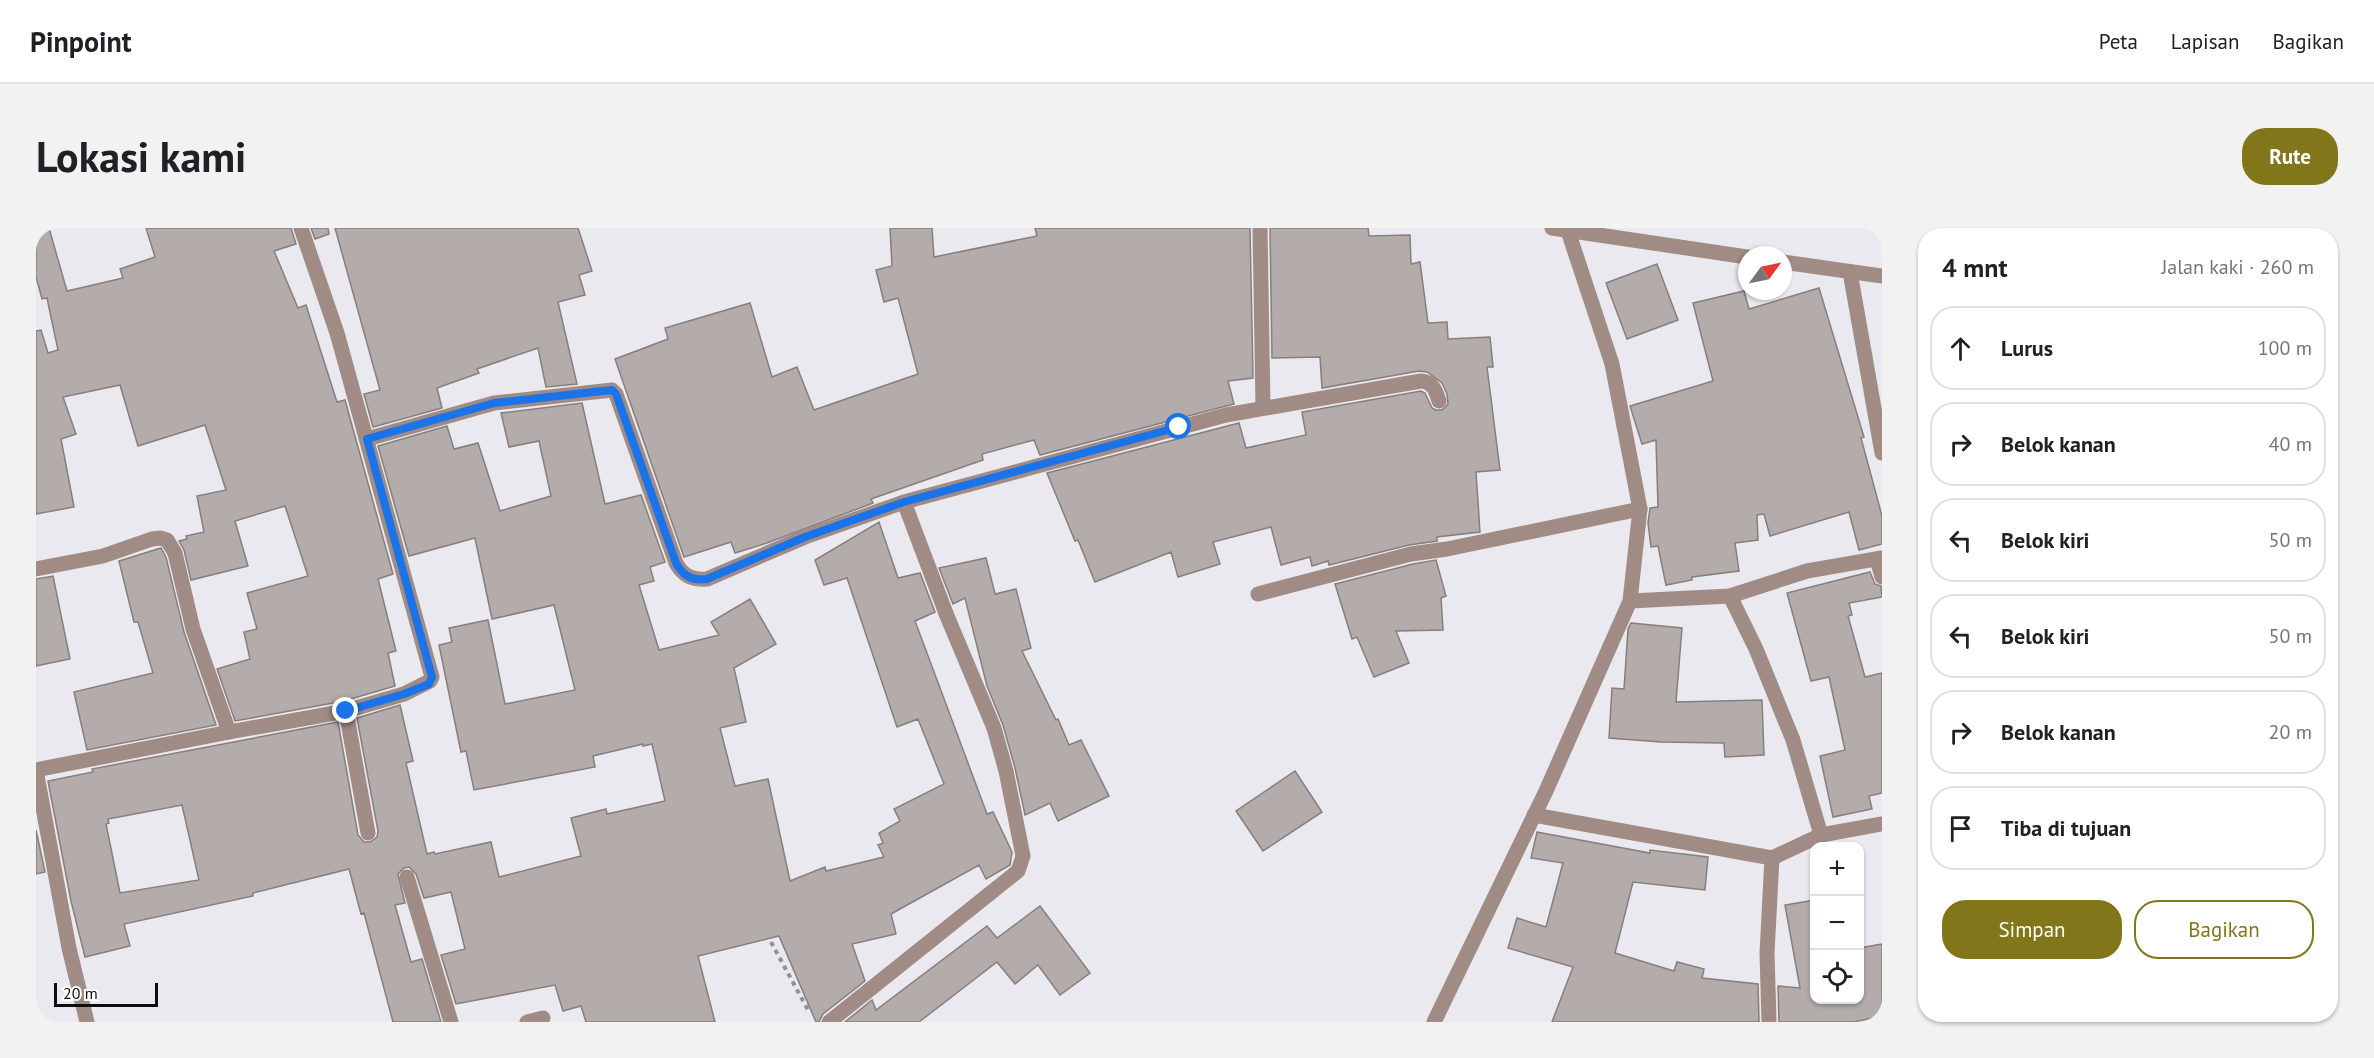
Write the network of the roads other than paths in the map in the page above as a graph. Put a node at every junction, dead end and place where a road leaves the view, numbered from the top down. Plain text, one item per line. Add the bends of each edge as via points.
1 (301, 228) edge
2 (1260, 228) edge
3 (1552, 228) edge
4 (1568, 231) junction
5 (1738, 256) edge
6 (1792, 263) edge
7 (1850, 272) junction
8 (1882, 276) edge
9 (1439, 401) dead end
10 (1263, 407) junction
11 (367, 439) junction
12 (1882, 453) edge
13 (904, 502) junction
14 (1640, 509) junction
15 (1880, 558) edge
16 (36, 569) edge
17 (1882, 577) edge
18 (1258, 594) dead end
19 (1730, 596) junction
20 (1630, 601) junction
21 (346, 711) junction
22 (229, 732) junction
23 (36, 770) edge
24 (1534, 815) junction
25 (1882, 824) edge
26 (368, 833) dead end
27 (1821, 835) junction
28 (1772, 858) junction
29 (407, 877) dead end
30 (543, 1018) dead end
31 (87, 1022) edge
32 (451, 1022) edge
33 (526, 1022) edge
34 (829, 1022) edge
35 (1434, 1022) edge
36 (1769, 1022) edge

1 - 11 street via 337,333
2 - 10 street
3 - 4 street
4 - 5 street
4 - 14 street via 1612,364
6 - 7 street
7 - 8 street
7 - 12 street
9 - 10 street via 1434,387 1421,381
10 - 13 street
11 - 13 street via 494,403 612,390 676,563 693,579 707,579 805,537
11 - 21 street via 432,677 429,684 404,694
13 - 34 street via 994,728 1023,856 1018,871
14 - 18 street via 1411,554
14 - 20 street
15 - 17 street
15 - 19 street via 1807,571
16 - 22 street via 104,556 152,539 167,540 175,553 193,629
19 - 20 street
19 - 27 street via 1793,740
20 - 24 street
21 - 22 street
21 - 26 street
22 - 23 street
23 - 31 street
24 - 28 street
24 - 35 street
25 - 27 street
27 - 28 street
28 - 36 street via 1767,953
29 - 32 street
30 - 33 street

